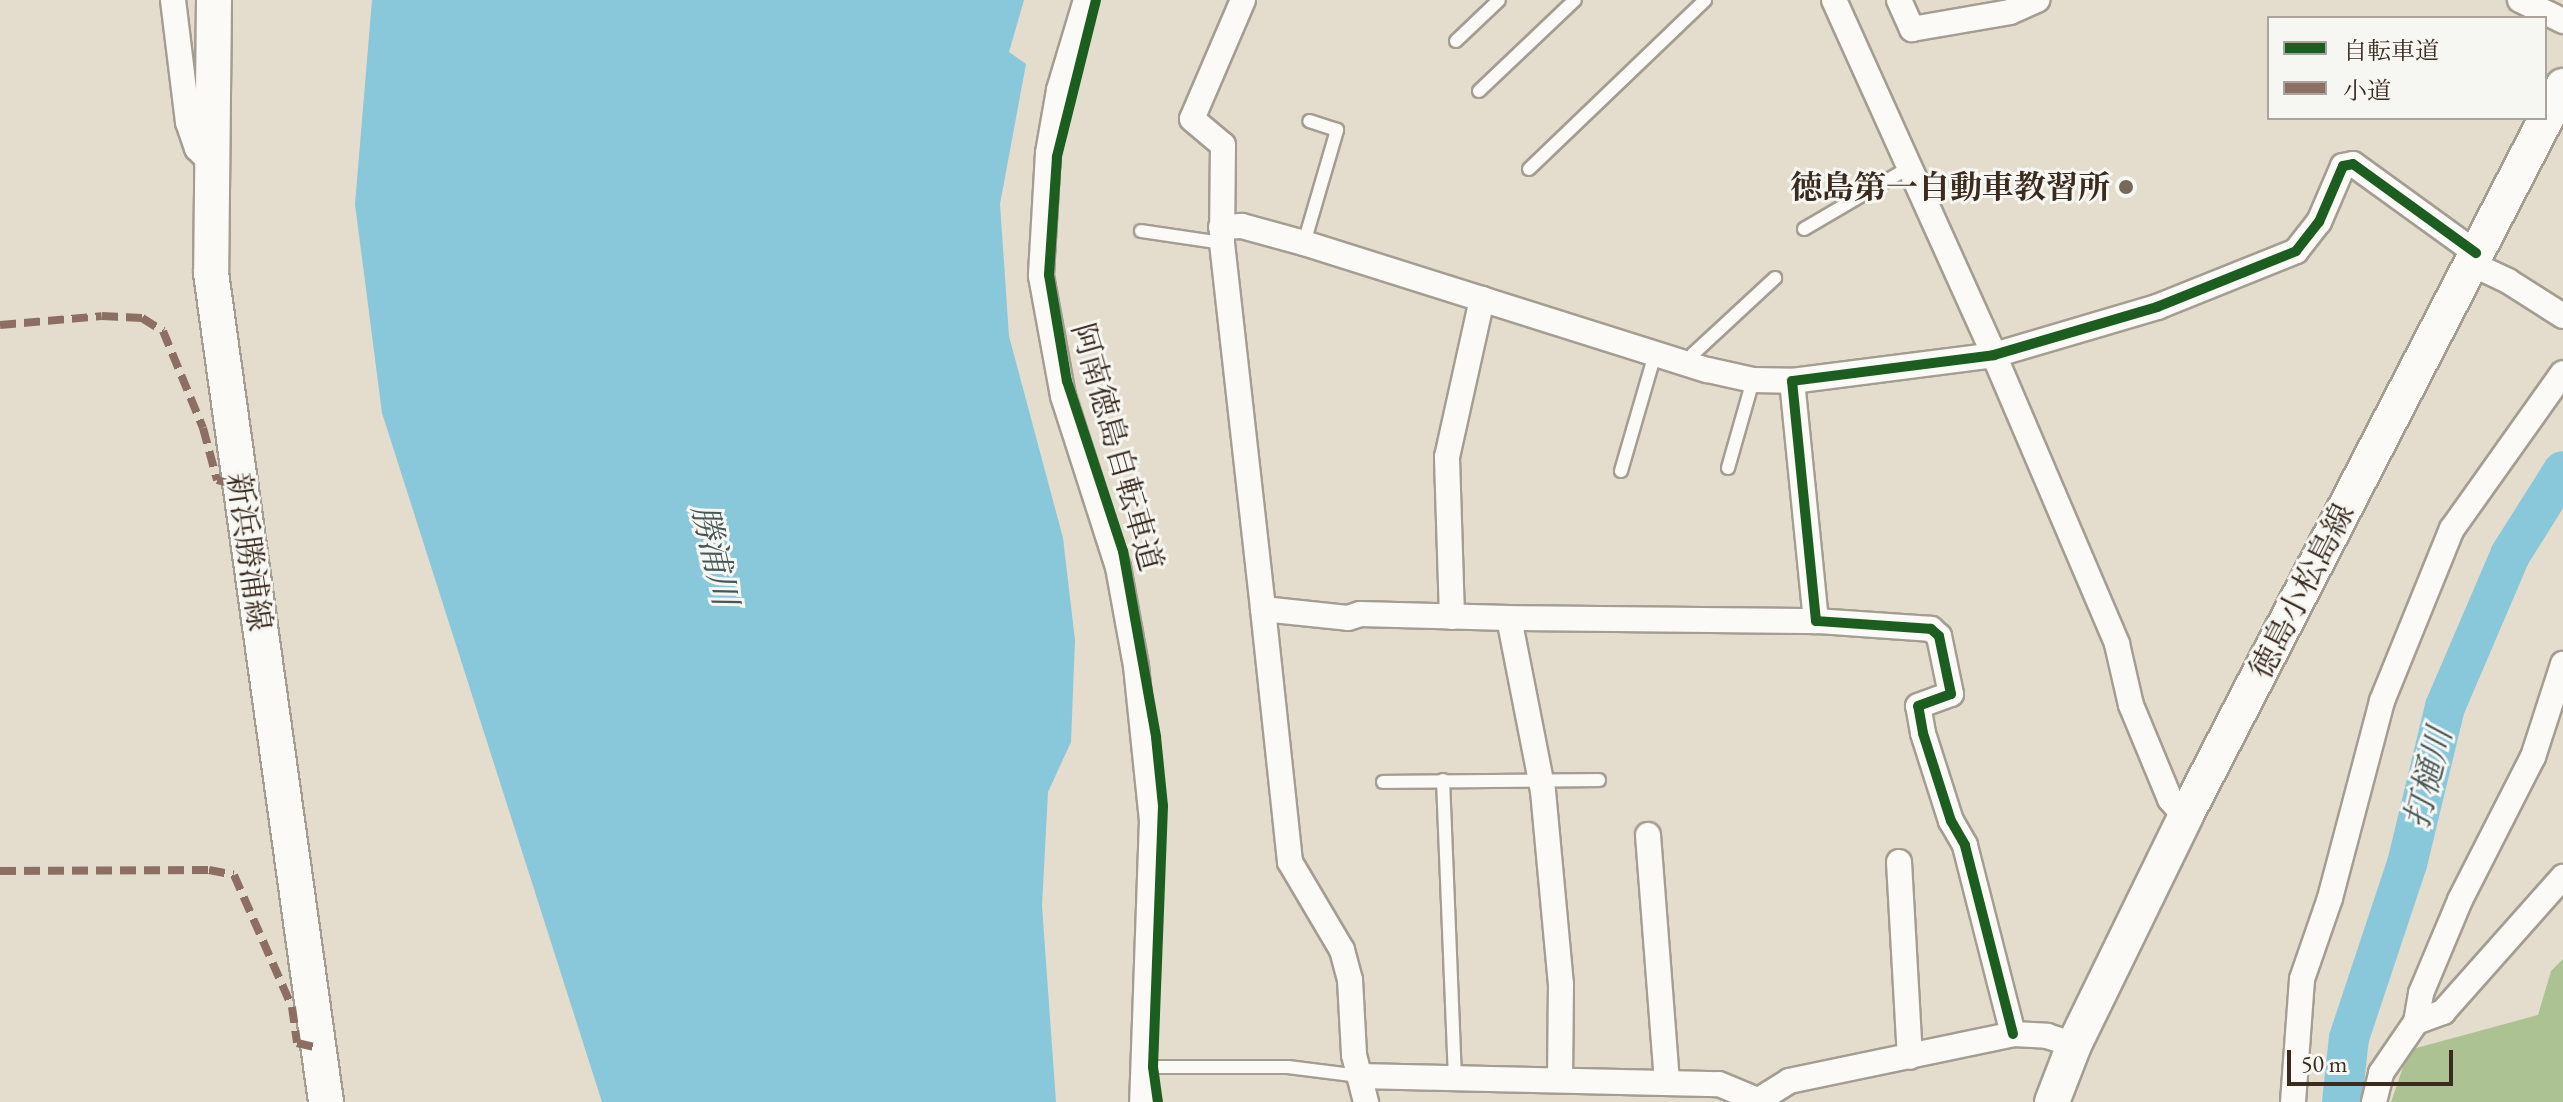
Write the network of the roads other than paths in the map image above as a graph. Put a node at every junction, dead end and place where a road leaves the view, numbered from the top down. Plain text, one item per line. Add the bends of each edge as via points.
1 (173, 0) edge
2 (214, 0) edge
3 (1086, 0) edge
4 (1243, 0) edge
5 (1499, 0) edge
6 (1575, 0) edge
7 (1705, 0) edge
8 (1834, 0) edge
9 (1899, 0) edge
10 (2037, 0) edge
11 (2520, 0) edge
12 (2563, 21) edge
13 (1456, 41) dead end
14 (2563, 86) edge
15 (1479, 91) dead end
16 (2547, 117) edge
17 (2545, 120) edge
18 (1309, 121) dead end
19 (209, 161) junction
20 (1910, 167) junction
21 (1529, 169) dead end
22 (1804, 229) dead end
23 (1141, 231) dead end
24 (1222, 235) junction
25 (1304, 243) junction
26 (2473, 258) junction
27 (1775, 278) dead end
28 (1482, 299) junction
29 (2563, 316) edge
30 (1655, 354) junction
31 (1994, 355) junction
32 (1688, 364) junction
33 (2563, 373) edge
34 (1753, 380) junction
35 (1792, 381) junction
36 (1728, 468) dead end
37 (1621, 471) dead end
38 (1263, 609) junction
39 (1452, 617) junction
40 (1509, 618) junction
41 (1816, 621) junction
42 (2563, 664) edge
43 (1443, 780) junction
44 (1599, 780) dead end
45 (1383, 782) dead end
46 (1537, 782) junction
47 (2185, 817) junction
48 (1648, 835) dead end
49 (1899, 862) dead end
50 (2563, 877) edge
51 (2416, 1022) junction
52 (2013, 1034) junction
53 (2074, 1045) junction
54 (1910, 1057) junction
55 (1147, 1067) junction
56 (1359, 1076) junction
57 (1455, 1076) junction
58 (1560, 1080) junction
59 (1667, 1082) junction
60 (1531, 1090) edge
61 (1760, 1101) edge
62 (326, 1102) edge
63 (1142, 1102) edge
64 (1366, 1102) edge
65 (2052, 1102) edge
66 (2293, 1102) edge
67 (2374, 1102) edge

1 - 19 street via 188,122 197,148
2 - 19 main road, 新浜勝浦線
3 - 55 street via 1059,90 1048,153 1041,276 1063,396 1118,567 1136,666 1152,820
4 - 24 street via 1192,109 1197,126 1223,145
5 - 13 lane
6 - 15 lane
7 - 21 lane
8 - 20 street
9 - 10 street via 1912,29 2010,12
11 - 12 street
14 - 16 main road, 徳島小松島線
17 - 26 main road, 徳島小松島線
18 - 25 lane via 1337,130
19 - 62 main road, 新浜勝浦線 via 211,273 221,368
20 - 22 lane
20 - 31 street
23 - 24 lane
24 - 25 street via 1242,226
24 - 38 street
25 - 28 street
26 - 29 street
26 - 31 street via 2353,164 2343,166 2319,222 2296,251 2157,307
26 - 47 main road, 徳島小松島線
27 - 32 lane
28 - 30 street
28 - 39 street via 1447,457
30 - 32 street
30 - 37 lane
31 - 35 street
31 - 47 street via 2126,668 2131,705 2170,799
32 - 34 street
33 - 66 street via 2452,529 2382,701 2330,898 2302,979
34 - 35 street
34 - 36 lane
35 - 41 street
38 - 39 street via 1348,618
38 - 56 street via 1290,862 1342,950
39 - 40 street
40 - 41 street
40 - 46 street
41 - 52 street via 1931,629 1939,636 1951,694 1918,706 1923,733 1951,821 1965,845
42 - 51 street via 2533,757 2460,900 2421,993
43 - 45 lane
43 - 46 lane
43 - 57 lane
44 - 46 lane
46 - 58 street via 1543,791 1561,984
47 - 53 main road, 徳島小松島線
48 - 59 street
49 - 54 street
50 - 51 street via 2443,1012
51 - 67 street via 2381,1073
52 - 53 street via 2047,1036
52 - 54 street
53 - 65 main road, 徳島小松島線
54 - 61 street via 1789,1081
55 - 56 lane via 1288,1067
55 - 63 street
56 - 57 street
56 - 64 street
57 - 60 street
58 - 59 street
58 - 60 street
59 - 61 street via 1719,1084

